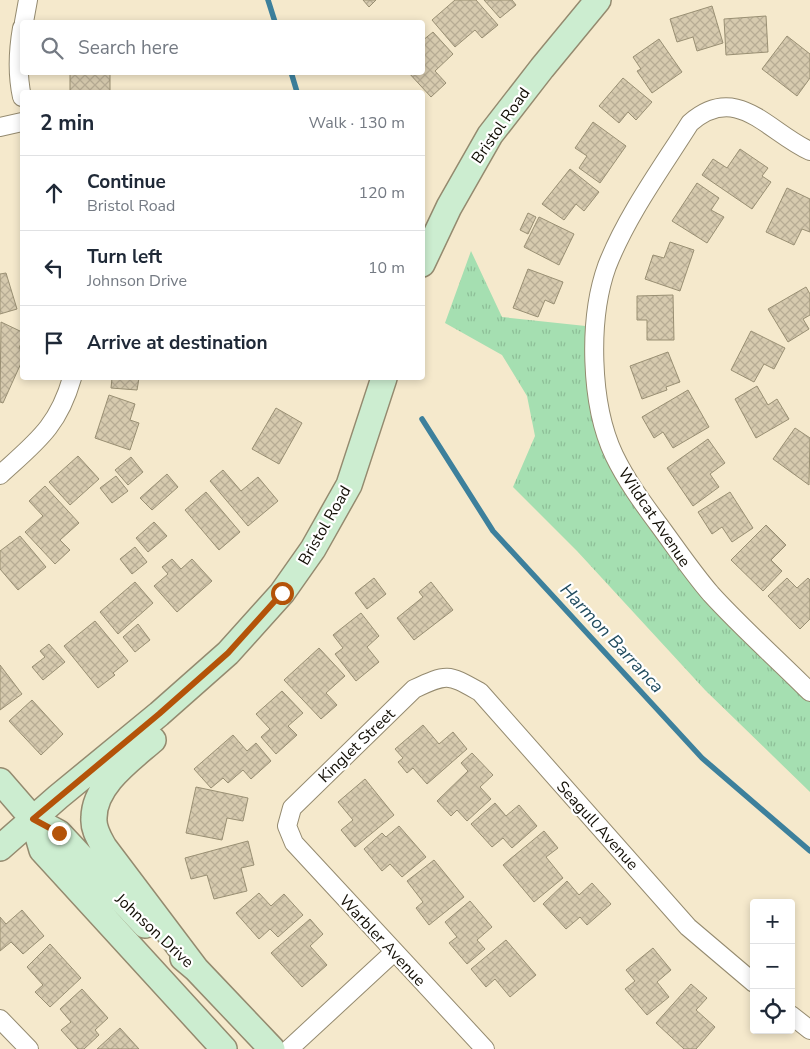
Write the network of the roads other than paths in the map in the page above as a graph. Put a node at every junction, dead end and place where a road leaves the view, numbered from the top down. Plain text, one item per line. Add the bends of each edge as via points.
1 (28, 0) edge
2 (596, 1) edge
3 (24, 20) edge
4 (20, 42) edge
5 (21, 90) edge
6 (20, 122) edge
7 (0, 127) edge
8 (810, 151) edge
9 (425, 258) edge
10 (71, 380) edge
11 (383, 380) edge
12 (0, 475) edge
13 (228, 653) junction
14 (438, 677) joint
15 (810, 692) edge
16 (0, 781) edge
17 (33, 819) junction
18 (287, 826) joint
19 (0, 848) edge
20 (394, 952) junction
21 (196, 969) junction
22 (750, 980) edge
23 (795, 1017) edge
24 (0, 1019) edge
25 (810, 1030) edge
26 (29, 1049) edge
27 (224, 1049) edge
28 (272, 1049) edge
29 (289, 1049) edge
30 (485, 1049) edge

1 - 3 street
2 - 9 main road, Bristol Road via 490,135 449,207
4 - 5 street
6 - 7 street
8 - 15 street, Wildcat Avenue via 737,107 715,108 690,123 620,235 599,298 593,365 601,414 613,453 630,486 712,595
10 - 12 street via 66,398 44,435
11 - 13 main road, Bristol Road via 349,485 313,549 282,593
13 - 17 main road, Bristol Road
13 - 21 main road via 185,710 108,783 99,797 93,820 104,847
14 - 18 street, Kinglet Street via 414,688 292,808
14 - 22 street, Seagull Avenue via 454,678 480,692 688,927
16 - 17 main road, Johnson Drive
17 - 19 main road, Bristol Road
17 - 21 main road, Johnson Drive via 59,833 149,929
17 - 27 main road, Johnson Drive via 42,850
18 - 20 street, Warbler Avenue via 294,843
20 - 29 street
20 - 30 street, Warbler Avenue
21 - 28 main road, Johnson Drive
23 - 25 street
24 - 26 street

